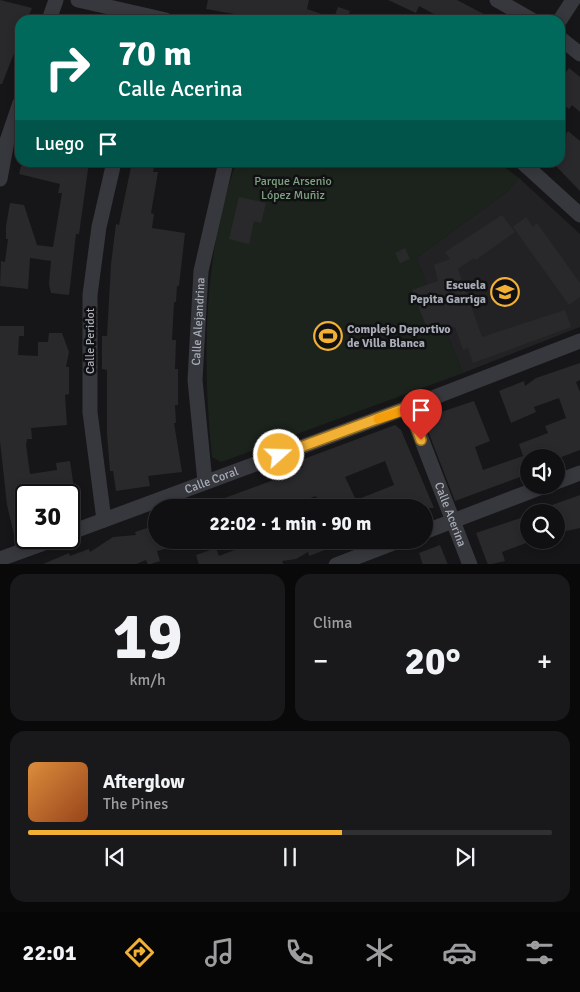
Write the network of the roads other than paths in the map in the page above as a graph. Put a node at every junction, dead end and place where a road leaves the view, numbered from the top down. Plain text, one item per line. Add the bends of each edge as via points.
1 (56, 0) edge
2 (78, 0) edge
3 (497, 0) edge
4 (573, 0) edge
5 (51, 15) edge
6 (143, 15) edge
7 (523, 15) edge
8 (563, 15) edge
9 (565, 42) edge
10 (580, 54) edge
11 (15, 118) edge
12 (113, 167) edge
13 (225, 167) edge
14 (527, 167) edge
15 (0, 179) edge
16 (580, 215) edge
17 (580, 341) edge
18 (409, 407) junction
19 (580, 473) edge
20 (565, 479) edge
21 (205, 482) junction
22 (523, 494) edge
23 (104, 520) junction
24 (453, 520) junction
25 (433, 528) edge
26 (80, 529) edge
27 (23, 549) edge
28 (377, 549) edge
29 (0, 556) edge
30 (336, 564) edge
31 (470, 564) edge

1 - 5 street
2 - 6 street
3 - 7 street
4 - 8 street
9 - 10 street
11 - 15 street
12 - 23 street, Calle Peridot via 98,227 90,295 90,412
13 - 21 street, Calle Alejandrina via 201,271 195,380
14 - 16 street
17 - 18 street, Calle Coral
18 - 21 street, Calle Coral
18 - 24 street, Calle Acerina
19 - 20 street
21 - 23 street, Calle Coral
22 - 24 street
23 - 26 street, Calle Coral
24 - 25 street
24 - 31 street, Calle Acerina
27 - 29 street
28 - 30 street

